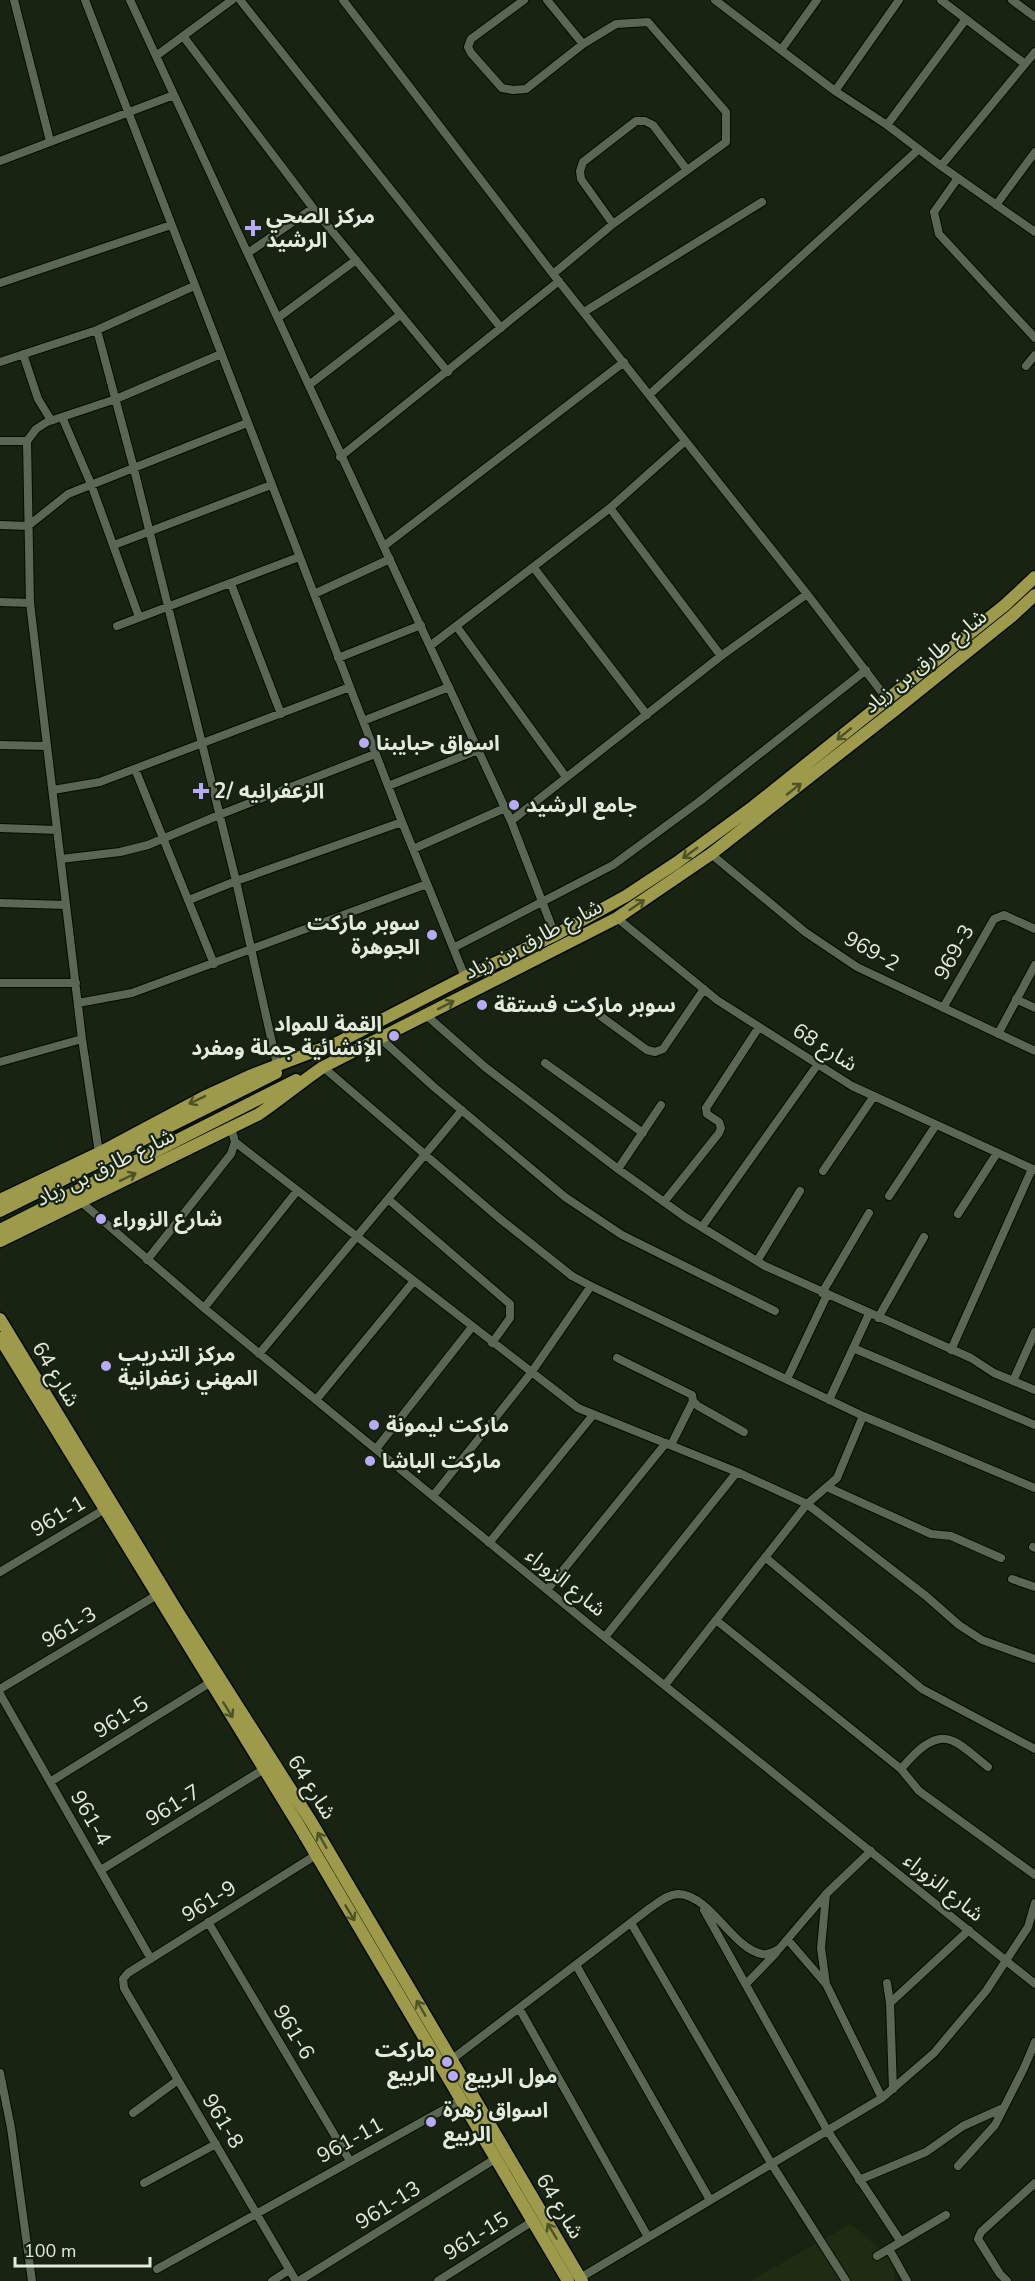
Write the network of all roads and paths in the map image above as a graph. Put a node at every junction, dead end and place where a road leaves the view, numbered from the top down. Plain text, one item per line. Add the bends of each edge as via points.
1 (14, 0) edge
2 (85, 0) edge
3 (130, 0) edge
4 (232, 0) edge
5 (240, 0) edge
6 (343, 0) edge
7 (524, 0) edge
8 (547, 0) edge
9 (817, 0) edge
10 (899, 0) edge
11 (941, 0) edge
12 (1012, 0) edge
13 (719, 2) edge
14 (1035, 17) edge
15 (966, 19) junction
16 (183, 36) junction
17 (583, 44) junction
18 (781, 50) junction
19 (1035, 52) edge
20 (156, 56) junction
21 (1025, 64) junction
22 (835, 91) junction
23 (174, 94) junction
24 (127, 114) junction
25 (887, 125) junction
26 (50, 141) junction
27 (919, 150) junction
28 (1035, 152) edge
29 (0, 161) edge
30 (941, 166) junction
31 (687, 170) junction
32 (958, 178) junction
33 (762, 202) dead end
34 (996, 205) junction
35 (313, 208) junction
36 (613, 224) junction
37 (171, 225) junction
38 (1035, 232) edge
39 (248, 253) junction
40 (356, 260) junction
41 (553, 274) junction
42 (559, 281) junction
43 (0, 283) edge
44 (195, 286) junction
45 (584, 312) junction
46 (399, 315) junction
47 (279, 317) junction
48 (501, 328) junction
49 (97, 330) junction
50 (1035, 338) edge
51 (23, 354) junction
52 (221, 354) junction
53 (1035, 356) edge
54 (0, 362) edge
55 (624, 362) junction
56 (1026, 366) dead end
57 (448, 372) junction
58 (309, 385) junction
59 (649, 395) junction
60 (116, 399) junction
61 (62, 417) junction
62 (51, 420) junction
63 (247, 423) junction
64 (0, 441) edge
65 (27, 441) junction
66 (684, 442) junction
67 (340, 457) junction
68 (134, 469) junction
69 (91, 484) junction
70 (272, 485) junction
71 (610, 508) junction
72 (0, 525) edge
73 (28, 526) junction
74 (149, 532) junction
75 (114, 545) junction
76 (384, 546) junction
77 (300, 557) junction
78 (390, 559) junction
79 (534, 568) junction
80 (1035, 577) edge
81 (231, 584) junction
82 (314, 594) junction
83 (807, 594) junction
84 (1035, 595) edge
85 (0, 602) edge
86 (30, 603) junction
87 (168, 607) junction
88 (139, 617) junction
89 (421, 625) junction
90 (117, 626) dead end
91 (457, 627) junction
92 (430, 646) junction
93 (721, 656) junction
94 (338, 658) junction
95 (866, 670) junction
96 (350, 687) junction
97 (449, 687) junction
98 (887, 699) junction
99 (281, 714) junction
100 (647, 715) junction
101 (363, 721) junction
102 (0, 745) edge
103 (201, 745) junction
104 (47, 746) junction
105 (478, 750) junction
106 (375, 754) junction
107 (135, 769) junction
108 (566, 777) junction
109 (388, 786) junction
110 (53, 790) junction
111 (505, 808) junction
112 (219, 815) junction
113 (511, 820) junction
114 (402, 822) junction
115 (0, 828) edge
116 (57, 830) junction
117 (164, 838) junction
118 (413, 849) junction
119 (711, 854) junction
120 (61, 860) junction
121 (236, 881) junction
122 (427, 884) junction
123 (189, 900) junction
124 (542, 902) junction
125 (0, 903) edge
126 (66, 904) junction
127 (617, 918) junction
128 (1035, 929) edge
129 (555, 935) junction
130 (453, 948) junction
131 (250, 951) junction
132 (214, 964) junction
133 (1035, 965) edge
134 (465, 977) junction
135 (0, 983) edge
136 (76, 983) junction
137 (704, 989) junction
138 (1017, 999) junction
139 (78, 1003) junction
140 (943, 1008) junction
141 (1035, 1008) edge
142 (426, 1015) junction
143 (599, 1015) dead end
144 (759, 1027) junction
145 (998, 1034) junction
146 (380, 1038) junction
147 (82, 1039) junction
148 (339, 1042) junction
149 (1035, 1051) edge
150 (0, 1062) edge
151 (545, 1063) dead end
152 (818, 1064) junction
153 (277, 1065) junction
154 (323, 1067) junction
155 (874, 1096) junction
156 (661, 1105) dead end
157 (462, 1110) junction
158 (936, 1125) junction
159 (231, 1126) junction
160 (643, 1133) junction
161 (235, 1142) junction
162 (99, 1153) junction
163 (997, 1153) junction
164 (425, 1155) junction
165 (618, 1169) junction
166 (1034, 1170) edge
167 (823, 1171) dead end
168 (297, 1191) junction
169 (800, 1191) dead end
170 (889, 1196) dead end
171 (388, 1199) junction
172 (0, 1200) edge
173 (80, 1201) junction
174 (664, 1202) junction
175 (0, 1211) edge
176 (869, 1213) dead end
177 (958, 1214) dead end
178 (702, 1227) junction
179 (0, 1230) edge
180 (355, 1237) junction
181 (924, 1237) dead end
182 (0, 1241) edge
183 (147, 1260) junction
184 (757, 1262) junction
185 (413, 1282) junction
186 (591, 1287) junction
187 (825, 1294) junction
188 (204, 1308) junction
189 (776, 1311) dead end
190 (869, 1314) junction
191 (878, 1318) junction
192 (0, 1319) edge
193 (472, 1327) junction
194 (1035, 1332) edge
195 (0, 1338) edge
196 (492, 1343) junction
197 (853, 1348) junction
198 (951, 1350) junction
199 (260, 1354) junction
200 (617, 1358) dead end
201 (531, 1373) junction
202 (787, 1379) junction
203 (1013, 1381) junction
204 (1035, 1390) edge
205 (315, 1400) junction
206 (829, 1400) junction
207 (693, 1401) junction
208 (593, 1415) junction
209 (863, 1416) junction
210 (1035, 1425) edge
211 (744, 1432) dead end
212 (669, 1444) junction
213 (376, 1449) junction
214 (737, 1472) junction
215 (827, 1487) junction
216 (1035, 1488) edge
217 (432, 1496) junction
218 (807, 1504) junction
219 (105, 1509) junction
220 (489, 1542) junction
221 (765, 1557) junction
222 (1001, 1558) dead end
223 (0, 1572) edge
224 (1012, 1580) dead end
225 (1035, 1587) edge
226 (547, 1590) junction
227 (157, 1595) junction
228 (716, 1620) junction
229 (605, 1637) junction
230 (1035, 1659) edge
231 (211, 1683) junction
232 (665, 1685) junction
233 (0, 1689) edge
234 (0, 1694) edge
235 (1035, 1749) edge
236 (988, 1767) dead end
237 (264, 1769) junction
238 (901, 1769) junction
239 (50, 1782) junction
240 (871, 1851) junction
241 (316, 1855) junction
242 (100, 1870) junction
243 (1035, 1875) edge
244 (826, 1894) junction
245 (700, 1903) junction
246 (1035, 1903) edge
247 (208, 1922) junction
248 (631, 1923) junction
249 (969, 1930) junction
250 (788, 1940) junction
251 (779, 1949) junction
252 (151, 1959) junction
253 (1007, 1961) junction
254 (576, 1965) junction
255 (123, 1979) joint
256 (887, 1983) dead end
257 (746, 1984) junction
258 (826, 1984) junction
259 (1035, 1984) edge
260 (890, 2003) junction
261 (519, 2008) junction
262 (1035, 2042) edge
263 (452, 2060) junction
264 (0, 2073) edge
265 (178, 2080) junction
266 (893, 2089) junction
267 (882, 2098) junction
268 (461, 2100) junction
269 (1001, 2109) junction
270 (133, 2113) dead end
271 (826, 2130) junction
272 (216, 2144) junction
273 (495, 2159) junction
274 (350, 2161) junction
275 (771, 2163) junction
276 (958, 2166) dead end
277 (859, 2180) junction
278 (144, 2183) dead end
279 (1035, 2183) edge
280 (710, 2200) junction
281 (256, 2213) junction
282 (946, 2215) dead end
283 (533, 2222) junction
284 (648, 2237) junction
285 (901, 2242) junction
286 (889, 2249) junction
287 (877, 2256) dead end
288 (157, 2269) dead end
289 (289, 2270) junction
290 (576, 2280) edge
291 (32, 2281) edge
292 (272, 2281) edge
293 (297, 2281) edge
294 (438, 2281) edge
295 (846, 2281) edge
296 (907, 2281) edge
297 (1008, 2281) edge

1 - 26 street
2 - 24 street
3 - 20 street
4 - 16 street
5 - 48 street
6 - 41 street
7 - 17 street via 471,39 468,47 502,88 526,89
8 - 17 street
9 - 18 street
10 - 22 street
11 - 15 street
12 - 14 street
13 - 18 street
15 - 21 street
15 - 25 street
16 - 20 street
16 - 35 street
17 - 31 street via 616,24 648,22 726,112 726,142
18 - 22 street
19 - 21 street
20 - 23 street
21 - 30 street
22 - 25 street
23 - 24 street
23 - 39 street
24 - 26 street
24 - 37 street
25 - 27 street
26 - 29 street
27 - 30 street
27 - 59 street
28 - 34 street
30 - 32 street
31 - 36 street
31 - 36 street via 653,125 636,121 583,162 580,171 580,179
32 - 34 street
32 - 50 street via 934,212 939,234
33 - 45 street
34 - 38 street
35 - 39 street
35 - 40 street
36 - 41 street
37 - 43 street
37 - 44 street
39 - 47 street
40 - 46 street
40 - 47 street
41 - 42 street
42 - 45 street
42 - 48 street
44 - 49 street
44 - 52 street
45 - 55 street
46 - 57 street
46 - 58 street
47 - 58 street
48 - 57 street
49 - 51 street
49 - 60 street
51 - 54 street
51 - 62 street via 38,399
52 - 60 street
52 - 63 street
53 - 56 street
55 - 59 street
55 - 76 street
57 - 67 street
58 - 67 street
59 - 66 street
60 - 61 street
60 - 68 street
61 - 62 street
61 - 69 street
62 - 65 street via 36,429
63 - 68 street
63 - 70 street
64 - 65 street
65 - 73 street
66 - 71 street
66 - 83 street
67 - 76 street
68 - 69 street
68 - 74 street
69 - 73 street via 68,494
69 - 75 street
70 - 74 street
70 - 77 street
71 - 79 street
71 - 93 street
72 - 73 street
73 - 86 street
74 - 75 street
74 - 87 street
75 - 88 street
76 - 78 street
77 - 81 street
77 - 82 street
78 - 82 street
78 - 89 street
79 - 91 street
79 - 100 street
80 - 98 main road, شارع طارق بن زياد
81 - 87 street
81 - 99 street
82 - 94 street
83 - 93 street
83 - 95 street
119 -> 84 main road, شارع طارق بن زياد
85 - 86 street
86 - 104 street
87 - 88 street
87 - 103 street
88 - 90 street
89 - 92 street
89 - 94 street
91 - 92 street
91 - 108 street
92 - 97 street
93 - 100 street
94 - 96 street
95 - 98 street
95 - 124 street via 621,859
96 - 99 street
96 - 101 street
97 - 101 street
97 - 105 street
98 -> 129 main road, شارع طارق بن زياد via 676,863
99 - 103 street
100 - 108 street
101 - 106 street
102 - 104 street
103 - 107 street
103 - 112 street
104 - 110 street
105 - 109 street
105 - 111 street
106 - 109 street
106 - 112 street
107 - 110 street via 100,782
107 - 117 street
108 - 113 street
109 - 114 street
110 - 116 street
111 - 113 street
111 - 118 street
112 - 117 street
112 - 121 street
113 - 124 street
114 - 118 street
114 - 121 street
115 - 116 street
116 - 120 street
117 - 120 street via 120,852
117 - 123 street
118 - 122 street
127 -> 119 main road, شارع طارق بن زياد
119 - 140 street, 969-2 via 805,932 857,967
120 - 126 street
121 - 123 street
121 - 131 street
122 - 130 street
122 - 131 street
123 - 132 street
124 - 129 street
124 - 130 street
125 - 126 street
126 - 136 street
127 - 137 street, شارع 68
142 -> 127 main road, شارع طارق بن زياد
128 - 140 street, 969-3 via 1004,915 994,918
129 - 134 main road, شارع طارق بن زياد
130 - 134 street
131 - 132 street
131 - 153 street
132 - 139 street via 132,993
133 - 138 street
134 - 148 main road, شارع طارق بن زياد
135 - 136 street
136 - 139 street
137 - 143 street via 663,1049 655,1052
137 - 144 street, شارع 68
138 - 141 street
138 - 145 street
139 - 147 street
140 - 145 street, 969-2
142 - 146 main road, شارع طارق بن زياد
142 - 165 street via 485,1067
144 - 152 street, شارع 68
144 - 174 street via 706,1108 707,1114 719,1122 719,1133
145 - 149 street, 969-2
146 - 154 main road, شارع طارق بن زياد
146 - 157 street
147 - 150 street
147 - 162 street
148 - 153 main road, شارع طارق بن زياد
148 - 175 main road
151 - 160 street
152 - 155 street, شارع 68
152 - 178 street
153 -> 162 main road, شارع طارق بن زياد via 185,1106
154 - 159 main road, شارع طارق بن زياد via 259,1114
154 - 164 street
154 - 179 main road
155 - 158 street, شارع 68
155 - 167 street
156 - 160 street
157 - 164 street
157 - 189 street via 565,1197 621,1235
158 - 163 street, شارع 68
158 - 170 street
159 - 161 street
173 -> 159 main road, شارع طارق بن زياد
160 - 165 street
161 - 168 street
161 - 183 street via 231,1154
162 - 172 main road, شارع طارق بن زياد
163 - 166 street, شارع 68
163 - 177 street
164 - 171 street
164 - 186 street via 499,1218
165 - 174 street
166 - 198 street
168 - 180 street
168 - 188 street
169 - 184 street
171 - 180 street
171 - 196 street via 510,1304 510,1318
173 - 182 main road, شارع طارق بن زياد
173 - 183 street, شارع الزوراء
174 - 178 street
176 - 187 street
178 - 184 street
180 - 185 street
180 - 199 street
181 - 191 street
183 - 188 street, شارع الزوراء
184 - 187 street
185 - 193 street
185 - 205 street
186 - 201 street
186 - 202 street
187 - 190 street
187 - 202 street
188 - 199 street, شارع الزوراء
190 - 191 street
190 - 197 street
191 - 198 street
263 -> 192 main road, شارع 64 via 312,1823
193 - 196 street
193 - 213 street
194 - 203 street
195 - 219 main road, شارع 64
196 - 201 street
197 - 206 street
197 - 210 street
198 - 203 street
199 - 205 street, شارع الزوراء
200 - 207 street via 692,1395
201 - 208 street
201 - 217 street
202 - 206 street
203 - 204 street
205 - 213 street, شارع الزوراء
206 - 209 street
207 - 211 street
207 - 212 street
208 - 212 street
208 - 220 street
209 - 215 street via 837,1478
209 - 216 street
212 - 214 street
212 - 226 street
213 - 217 street, شارع الزوراء
214 - 218 street
214 - 229 street
215 - 218 street
215 - 222 street via 931,1534 951,1536
217 - 220 street, شارع الزوراء
218 - 221 street
218 - 230 street via 959,1625 982,1640
219 - 223 street, 961-1
219 - 227 main road, شارع 64
220 - 226 street, شارع الزوراء
221 - 228 street
221 - 235 street via 916,1685
224 - 225 street
226 - 229 street, شارع الزوراء
227 - 231 main road, شارع 64
227 - 233 street, 961-3
228 - 232 street
228 - 238 street
229 - 232 street, شارع الزوراء
231 -> 237 main road, شارع 64
231 - 239 street, 961-5
232 - 240 street, شارع الزوراء
234 - 239 street, 961-4
236 - 238 street via 951,1740 940,1740 928,1743
237 - 241 main road, شارع 64
237 - 242 street, 961-7
238 - 243 street via 919,1791
239 - 242 street, 961-4
240 - 244 street
240 - 249 street, شارع الزوراء
241 - 247 street, 961-9
241 -> 268 main road, شارع 64
242 - 252 street, 961-4
244 - 250 street
244 - 258 street via 821,1948
245 - 248 street via 685,1896 671,1896
245 - 251 street via 749,1948 764,1955
245 - 257 street
246 - 253 street via 1028,1927
247 - 252 street, 961-9
247 - 274 street, 961-6
248 - 254 street
248 - 275 street
249 - 253 street, شارع الزوراء
249 - 260 street
250 - 251 street
250 - 258 street
251 - 257 street
252 - 255 street, 961-9
253 - 259 street, شارع الزوراء
253 - 266 street via 934,2053
254 - 261 street
254 - 280 street
255 - 265 street, 961-8 via 124,1988
256 - 260 street
257 - 271 street
258 - 267 street
260 - 266 street
261 - 263 street
261 - 284 street
262 - 269 street
290 -> 263 main road, شارع 64
264 - 291 street
265 - 270 street
265 - 272 street, 961-8
266 - 267 street
267 - 271 street
268 - 273 main road, شارع 64
268 - 274 street, 961-11
269 - 276 street via 995,2125
269 - 277 street via 963,2126 926,2152
271 - 275 street
271 - 277 street
272 - 278 street
272 - 281 street, 961-8
273 - 283 main road, شارع 64
273 - 293 street, 961-13
274 - 281 street, 961-11
275 - 280 street
275 - 295 street
277 - 285 street
279 - 297 street via 978,2239
280 - 284 street
281 - 288 street, 961-11
281 - 289 street, 961-8
282 - 285 street
283 - 290 main road, شارع 64
283 - 294 street, 961-15
284 - 290 street
285 - 286 street
286 - 287 street
286 - 296 street
289 - 292 street
289 - 293 street, 961-8

